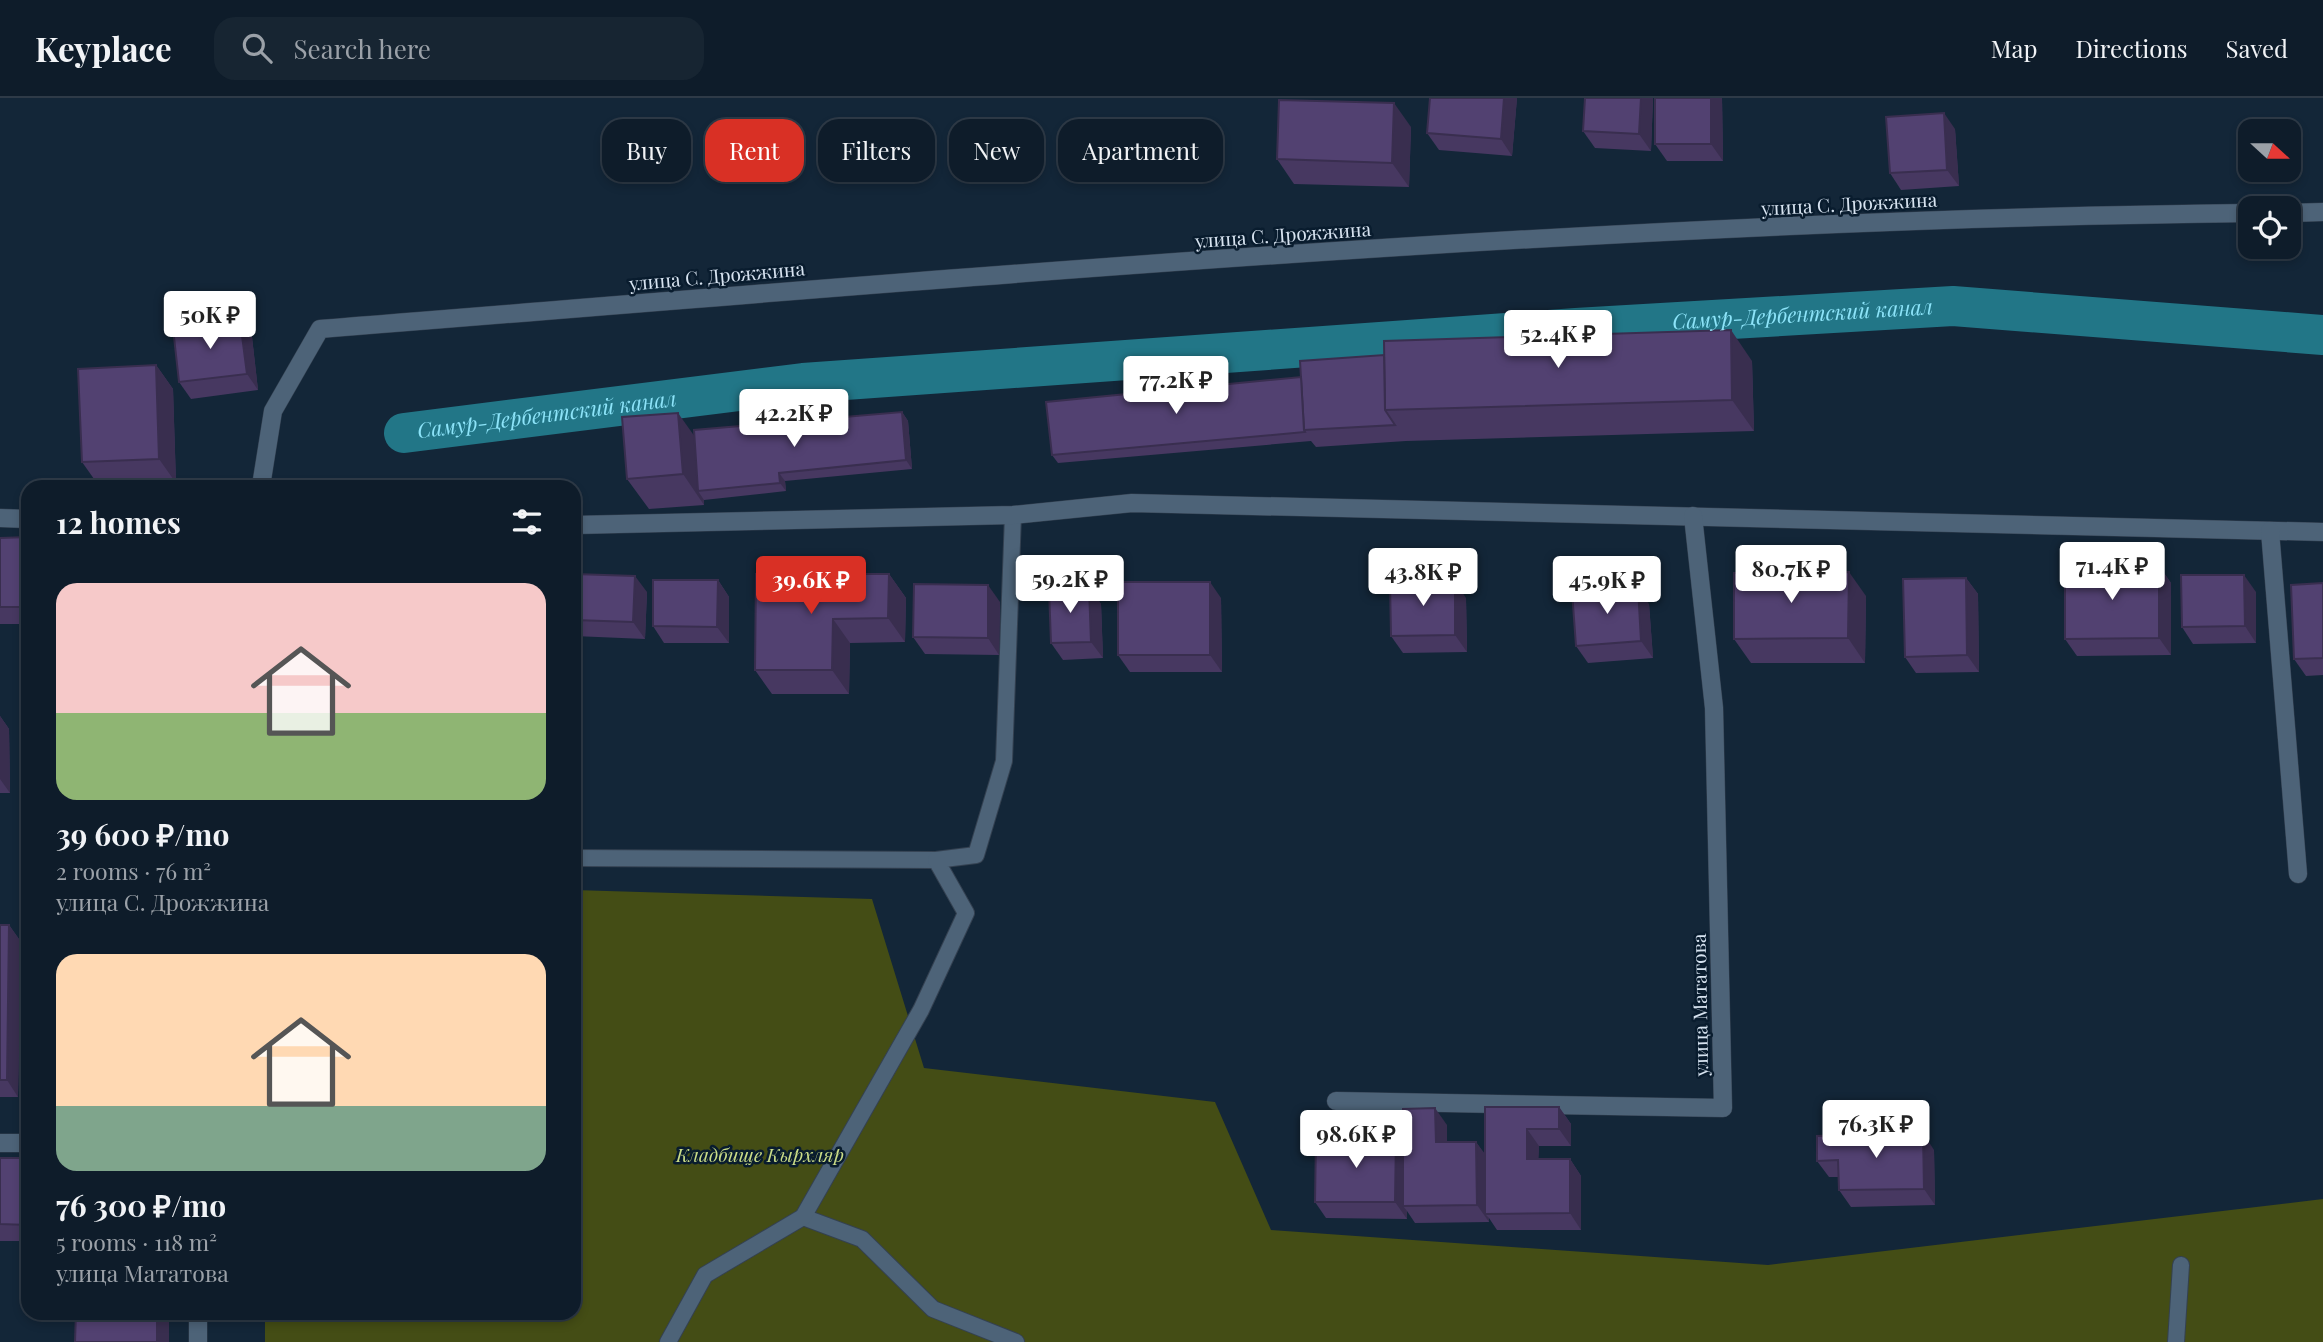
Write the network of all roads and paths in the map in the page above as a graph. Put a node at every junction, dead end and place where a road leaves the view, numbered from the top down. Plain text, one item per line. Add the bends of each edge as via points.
1 (2323, 212) edge
2 (2238, 213) edge
3 (2301, 213) edge
4 (262, 480) edge
5 (1013, 515) junction
6 (1693, 516) junction
7 (0, 517) edge
8 (21, 518) edge
9 (581, 525) edge
10 (2270, 531) junction
11 (2323, 532) edge
12 (581, 858) edge
13 (936, 860) junction
14 (2298, 874) dead end
15 (1336, 1101) dead end
16 (0, 1143) edge
17 (21, 1143) edge
18 (803, 1217) junction
19 (2181, 1265) dead end
20 (198, 1320) edge
21 (198, 1342) edge
22 (668, 1342) edge
23 (1016, 1342) edge
24 (2176, 1342) edge

1 - 3 street
2 - 4 street, улица С. Дрожжина via 1947,220 1363,250 320,329 273,411
5 - 6 street via 1132,503
5 - 9 street
5 - 13 lane via 1004,761 976,855
6 - 10 street
6 - 15 street, улица Мататова via 1714,708 1723,1108
7 - 8 street
10 - 11 street
10 - 14 street
12 - 13 lane
13 - 18 lane via 966,913 921,1010
16 - 17 street
18 - 22 lane via 705,1275
18 - 23 lane via 862,1239 933,1309
19 - 24 lane
20 - 21 street

